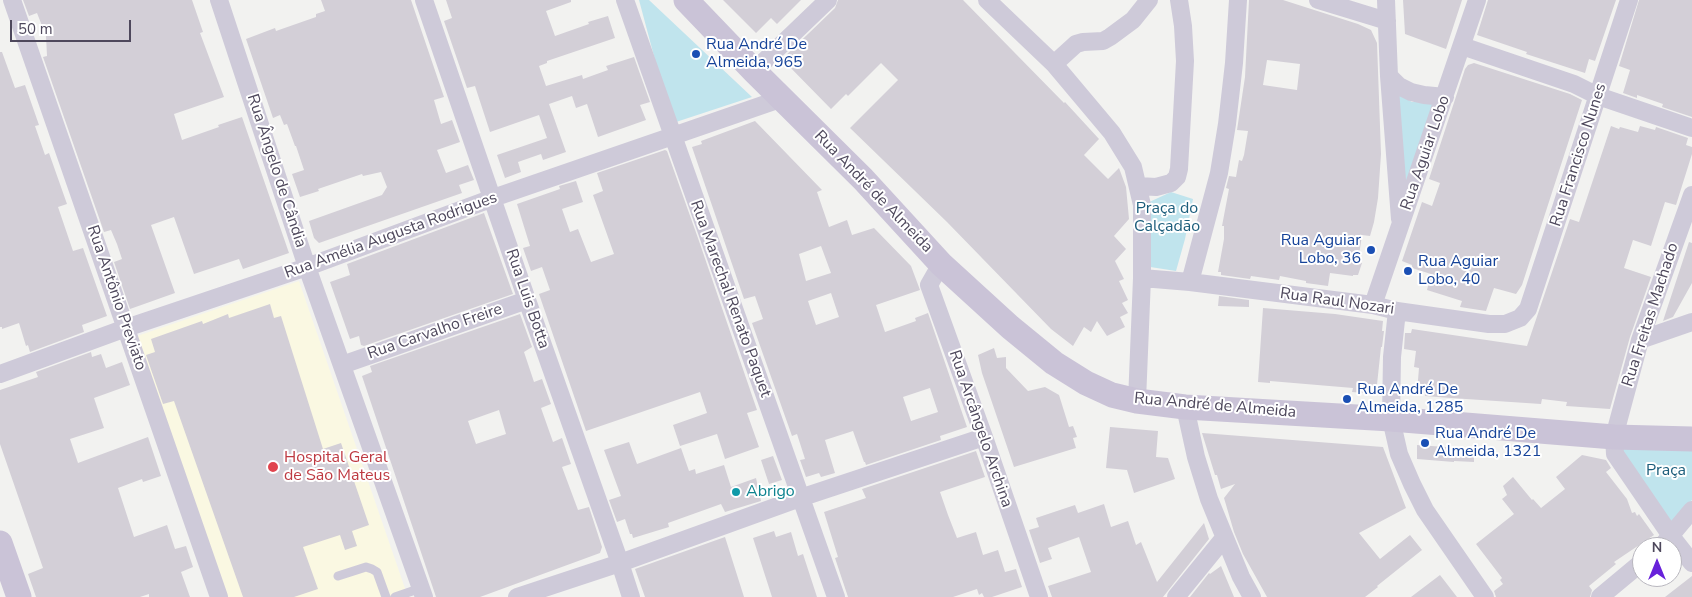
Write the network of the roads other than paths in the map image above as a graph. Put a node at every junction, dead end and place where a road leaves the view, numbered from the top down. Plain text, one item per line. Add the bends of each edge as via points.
1 (12, 0) edge
2 (219, 0) edge
3 (424, 0) edge
4 (625, 0) edge
5 (686, 0) edge
6 (828, 0) edge
7 (987, 0) edge
8 (1149, 0) edge
9 (1179, 0) edge
10 (1238, 0) edge
11 (1318, 0) edge
12 (1386, 0) edge
13 (1477, 0) edge
14 (1629, 0) edge
15 (1387, 21) junction
16 (1462, 46) junction
17 (1054, 64) junction
18 (754, 71) junction
19 (1389, 76) junction
20 (1598, 96) junction
21 (1446, 97) junction
22 (782, 98) junction
23 (1692, 128) edge
24 (672, 136) junction
25 (1138, 186) junction
26 (1692, 194) edge
27 (493, 198) junction
28 (1400, 228) junction
29 (941, 264) junction
30 (308, 267) junction
31 (1142, 278) junction
32 (1190, 282) junction
33 (527, 300) junction
34 (1373, 305) junction
35 (1528, 309) joint
36 (1398, 311) junction
37 (1692, 322) edge
38 (126, 328) junction
39 (1640, 340) junction
40 (342, 365) junction
41 (0, 374) edge
42 (1137, 401) junction
43 (1185, 407) junction
44 (1391, 420) junction
45 (984, 437) junction
46 (1614, 437) junction
47 (1692, 439) edge
48 (800, 498) junction
49 (1692, 510) edge
50 (1663, 537) edge
51 (1670, 537) edge
52 (1224, 538) junction
53 (0, 543) edge
54 (1682, 555) edge
55 (620, 563) junction
56 (1692, 563) edge
57 (1632, 570) edge
58 (338, 576) dead end
59 (422, 593) edge
60 (19, 597) edge
61 (219, 597) edge
62 (386, 597) edge
63 (395, 597) edge
64 (518, 597) edge
65 (631, 597) edge
66 (836, 597) edge
67 (1039, 597) edge
68 (1176, 597) edge
69 (1252, 597) edge
70 (1485, 597) edge
71 (1600, 597) edge

1 - 38 street, Rua Antônio Previato
2 - 30 street, Rua Ângelo de Cândia
3 - 27 street, Rua Luis Botta
4 - 24 street, Rua Marechal Renato Paquet
5 - 18 main road, Rua André de Almeida
6 - 18 street
7 - 17 street
8 - 17 street via 1133,20 1110,37 1076,44
9 - 25 street via 1185,61 1179,168 1171,183 1156,187
10 - 32 street via 1226,134
11 - 15 street
12 - 15 street
13 - 16 street, Rua Aguiar Lobo
14 - 20 street, Rua Francisco Nunes
15 - 19 street
16 - 20 street via 1574,84
16 - 21 street, Rua Aguiar Lobo
17 - 25 street via 1112,133 1133,168
18 - 22 main road, Rua André de Almeida
19 - 21 street via 1411,92
19 - 28 street
20 - 23 street
20 - 35 street, Rua Francisco Nunes
21 - 28 street, Rua Aguiar Lobo
22 - 24 street, Rua Amélia Augusta Rodrigues
22 - 29 main road, Rua André de Almeida
24 - 27 street, Rua Amélia Augusta Rodrigues
24 - 48 street, Rua Marechal Renato Paquet
25 - 31 street via 1142,205
26 - 39 street, Rua Freitas Machado
27 - 30 street, Rua Amélia Augusta Rodrigues
27 - 33 street, Rua Luis Botta
28 - 34 street, Rua Aguiar Lobo
29 - 42 main road, Rua André de Almeida via 1054,363 1112,395
29 - 45 street, Rua Arcângelo Archina via 929,285
30 - 38 street, Rua Amélia Augusta Rodrigues
30 - 40 street, Rua Ângelo de Cândia
31 - 32 street, Rua Raul Nozari
31 - 42 street
32 - 34 street, Rua Raul Nozari
33 - 40 street, Rua Carvalho Freire
33 - 55 street, Rua Luis Botta
34 - 36 street, Rua Raul Nozari
35 - 36 street, Rua Raul Nozari via 1520,318 1505,324
36 - 44 street via 1392,357
37 - 39 street
38 - 41 street, Rua Amélia Augusta Rodrigues
38 - 61 street, Rua Antônio Previato
39 - 46 street, Rua Freitas Machado
40 - 59 street, Rua Ângelo de Cândia
42 - 43 main road, Rua André de Almeida
43 - 44 main road, Rua André de Almeida
43 - 52 street via 1196,457
44 - 46 main road, Rua André de Almeida
44 - 70 street via 1399,454 1424,510
45 - 48 street
45 - 67 street, Rua Arcângelo Archina
46 - 47 main road, Rua André de Almeida
46 - 50 street via 1615,454
48 - 55 street
48 - 66 street, Rua Marechal Renato Paquet
49 - 51 street
52 - 68 street
52 - 69 street
53 - 60 main road
54 - 56 street
55 - 64 street
55 - 65 street, Rua Luis Botta
57 - 71 street
58 - 62 lane via 366,567 372,569 377,572
59 - 63 lane

